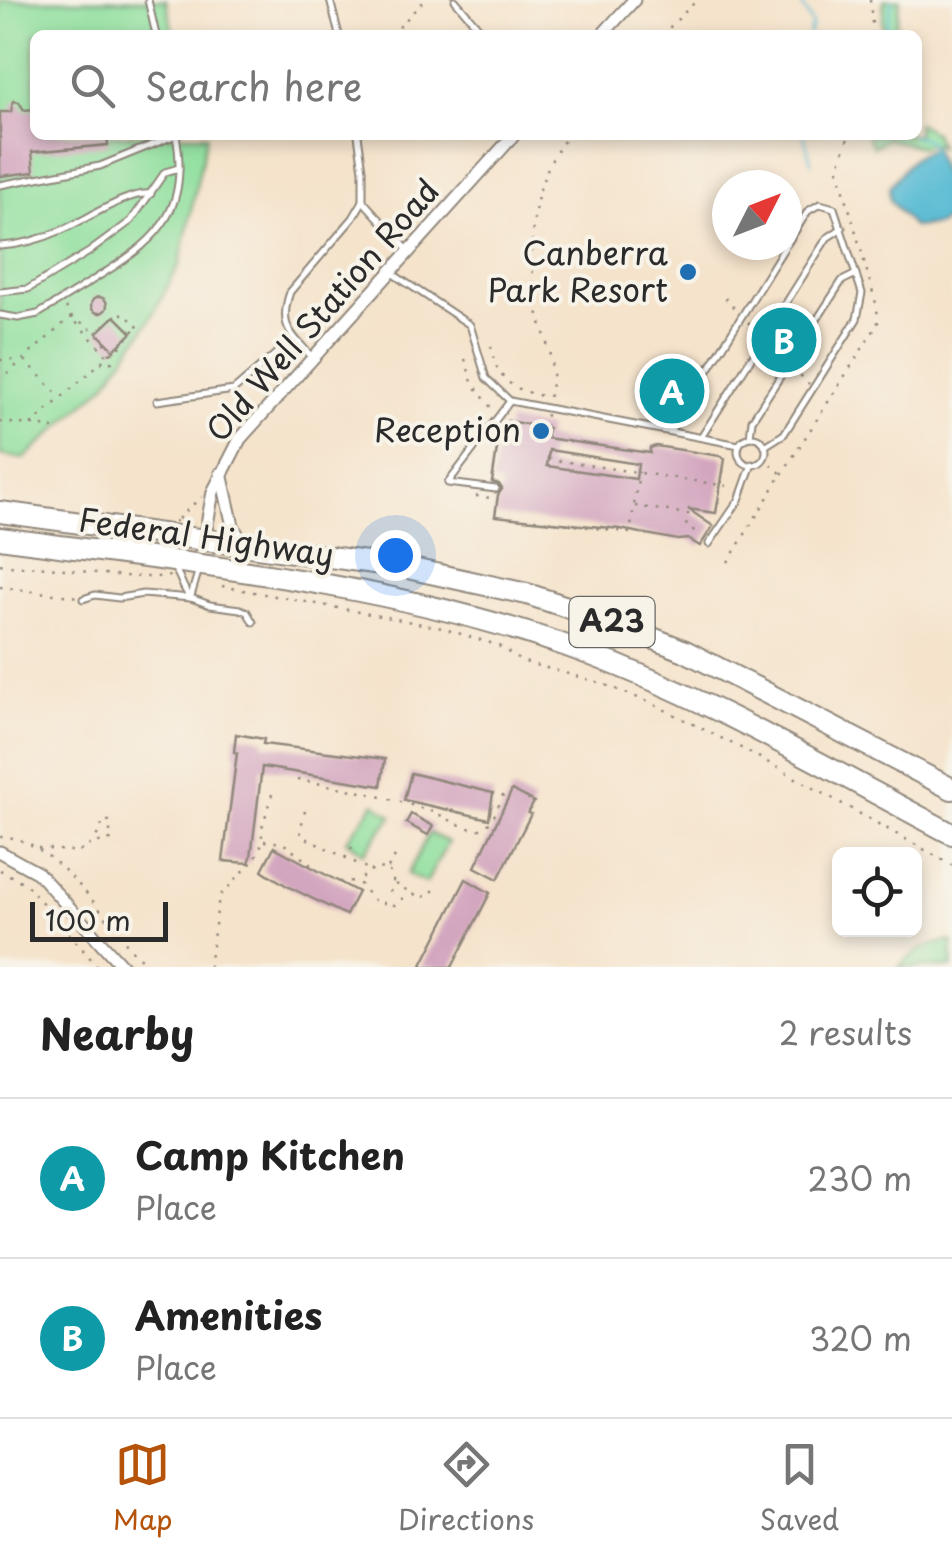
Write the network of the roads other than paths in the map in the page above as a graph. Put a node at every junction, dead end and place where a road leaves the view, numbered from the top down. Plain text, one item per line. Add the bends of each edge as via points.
1 (148, 0) edge
2 (330, 0) edge
3 (455, 0) edge
4 (634, 0) edge
5 (155, 30) edge
6 (338, 30) edge
7 (480, 30) edge
8 (607, 30) edge
9 (164, 140) edge
10 (177, 140) edge
11 (359, 140) edge
12 (510, 140) edge
13 (180, 168) junction
14 (0, 185) edge
15 (151, 194) junction
16 (362, 201) junction
17 (802, 220) edge
18 (842, 228) junction
19 (0, 246) edge
20 (409, 252) junction
21 (777, 260) edge
22 (391, 272) junction
23 (856, 274) junction
24 (0, 292) edge
25 (0, 315) edge
26 (293, 339) junction
27 (313, 358) junction
28 (157, 402) dead end
29 (510, 402) junction
30 (671, 430) junction
31 (702, 436) junction
32 (750, 437) junction
33 (739, 445) junction
34 (765, 446) junction
35 (752, 464) junction
36 (219, 478) junction
37 (496, 489) dead end
38 (0, 512) edge
39 (0, 538) edge
40 (204, 540) junction
41 (709, 544) dead end
42 (243, 545) junction
43 (182, 571) junction
44 (190, 598) junction
45 (84, 599) road end
46 (252, 622) dead end
47 (952, 788) edge
48 (952, 834) edge
49 (0, 852) edge
50 (124, 967) edge

1 - 5 lane
2 - 6 lane
3 - 7 lane
4 - 8 street
9 - 14 lane via 100,166
10 - 13 lane
11 - 16 lane
12 - 20 street, Old Well Station Road
13 - 15 lane via 165,172
13 - 25 lane via 175,202 136,253 29,316
15 - 19 lane via 34,240
15 - 24 lane via 132,221 89,252 28,289
16 - 20 lane
16 - 26 lane via 290,292 286,316
17 - 18 lane via 820,204 834,208
18 - 23 lane
18 - 31 lane via 827,238
20 - 22 street, Old Well Station Road
21 - 30 lane
22 - 27 street, Old Well Station Road
22 - 29 lane via 470,326 486,378
23 - 32 lane via 843,280 810,330 752,420
23 - 34 lane via 862,300 857,319 784,434
26 - 27 lane
26 - 28 lane via 234,390
27 - 36 street, Old Well Station Road via 240,440
29 - 30 lane
29 - 37 lane via 448,484
30 - 31 lane
31 - 33 lane
32 - 33 lane
32 - 34 lane
33 - 35 lane via 740,458
34 - 35 lane via 763,458
35 - 41 lane via 739,500
36 - 40 street, Old Well Station Road
36 - 42 street
38 - 40 highway, Federal Highway / A23
39 - 43 highway, Federal Highway / A23
40 - 42 highway, Federal Highway / A23
40 - 43 highway
42 - 47 highway, Federal Highway / A23 via 445,575 607,620 724,670
43 - 44 lane
43 - 44 lane via 182,589
43 - 48 highway, Federal Highway / A23 via 310,581 474,617 567,646 701,703
44 - 45 lane
44 - 46 lane via 240,609
49 - 50 street via 38,873

